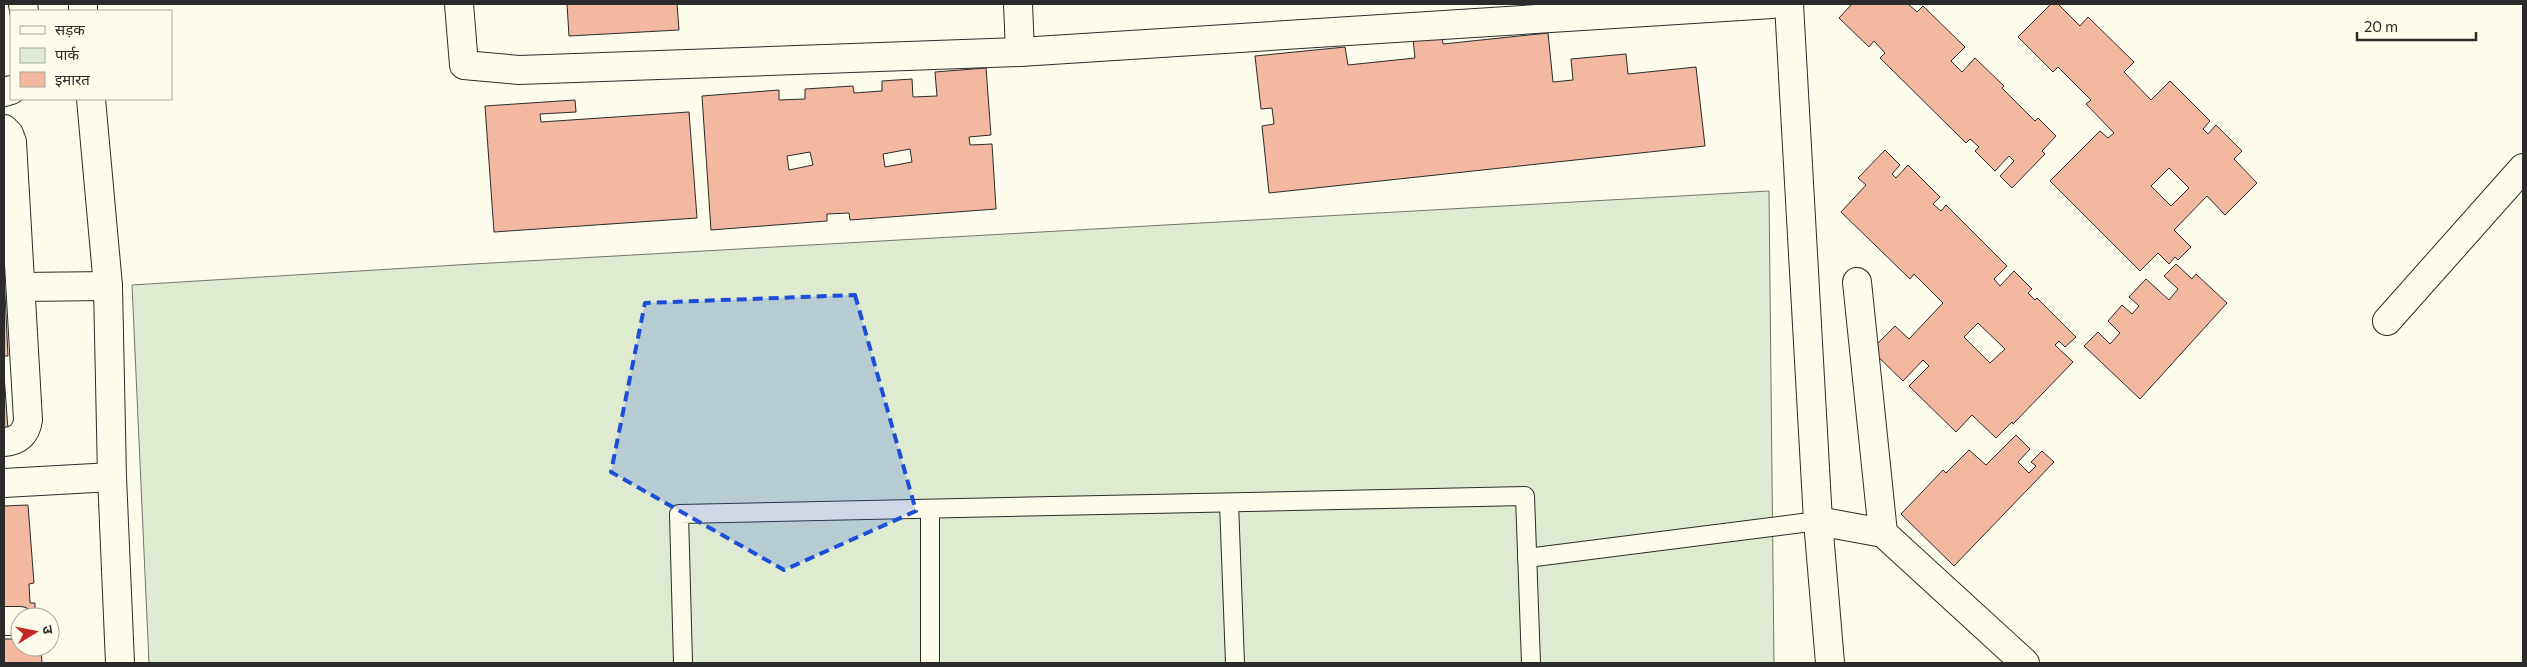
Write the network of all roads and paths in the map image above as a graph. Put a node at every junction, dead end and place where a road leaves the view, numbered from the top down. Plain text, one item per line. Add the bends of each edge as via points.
1 (459, 4) edge
2 (1018, 4) edge
3 (1772, 4) edge
4 (1789, 4) edge
5 (1020, 52) junction
6 (91, 100) edge
7 (4, 129) edge
8 (2523, 168) edge
9 (1857, 282) dead end
10 (108, 286) junction
11 (21, 287) junction
12 (2387, 321) dead end
13 (4, 442) edge
14 (112, 477) junction
15 (4, 483) edge
16 (1230, 503) junction
17 (930, 509) junction
18 (1818, 521) junction
19 (1883, 533) junction
20 (1527, 558) junction
21 (120, 663) edge
22 (683, 663) edge
23 (930, 663) edge
24 (1234, 663) edge
25 (1531, 663) edge
26 (1830, 663) edge
27 (2025, 663) edge

1 - 5 street via 464,65 519,70
2 - 5 street
3 - 5 street
4 - 18 street
6 - 10 street
7 - 11 street via 12,142
8 - 12 street
9 - 19 street
10 - 11 street
10 - 14 street
11 - 13 street via 28,420 20,437
14 - 15 street
14 - 21 street
16 - 17 lane
16 - 20 lane via 1525,496
16 - 24 lane
17 - 22 lane via 679,514
17 - 23 lane
18 - 19 street
18 - 20 lane
18 - 26 street
19 - 27 street
20 - 25 lane

